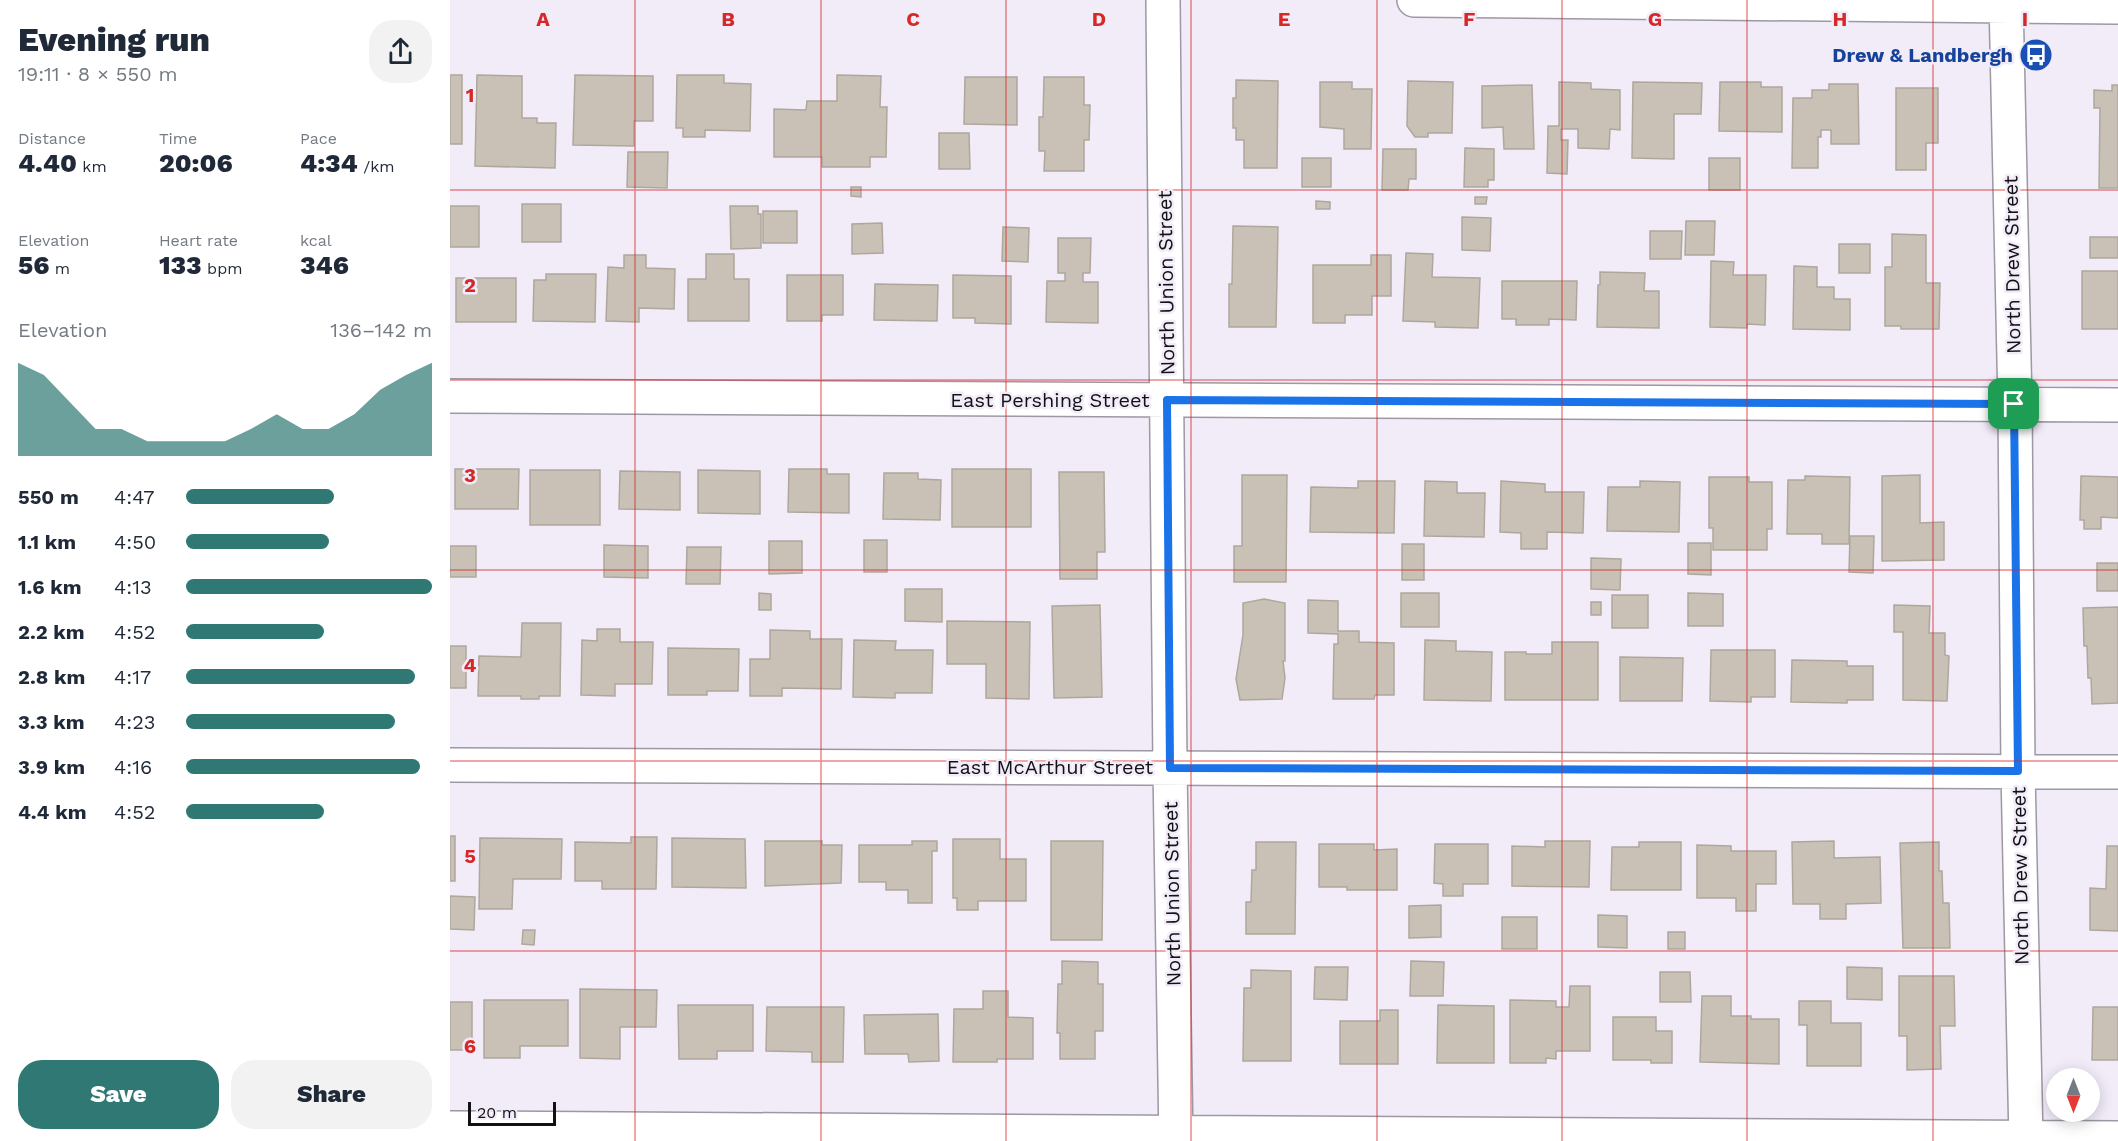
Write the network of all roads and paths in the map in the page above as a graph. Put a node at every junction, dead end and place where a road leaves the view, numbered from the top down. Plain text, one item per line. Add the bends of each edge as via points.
1 (1163, 0) edge
2 (1414, 0) edge
3 (2006, 4) edge
4 (2118, 7) edge
5 (450, 396) edge
6 (1167, 400) junction
7 (2014, 404) junction
8 (2118, 405) edge
9 (450, 765) edge
10 (1170, 768) junction
11 (2018, 771) junction
12 (2118, 772) edge
13 (450, 1128) edge
14 (1176, 1136) edge
15 (2118, 1137) edge
16 (2026, 1139) edge

1 - 6 street, North Union Street
2 - 3 street
3 - 4 street
3 - 7 street, North Drew Street
5 - 6 street, East Pershing Street
6 - 7 street, East Pershing Street
6 - 10 street, North Union Street
7 - 8 street, East Pershing Street
7 - 11 street, North Drew Street
9 - 10 street, East McArthur Street
10 - 11 street, East McArthur Street
10 - 14 street, North Union Street
11 - 12 street, East McArthur Street
11 - 16 street, North Drew Street
13 - 14 street
14 - 16 street
15 - 16 street

